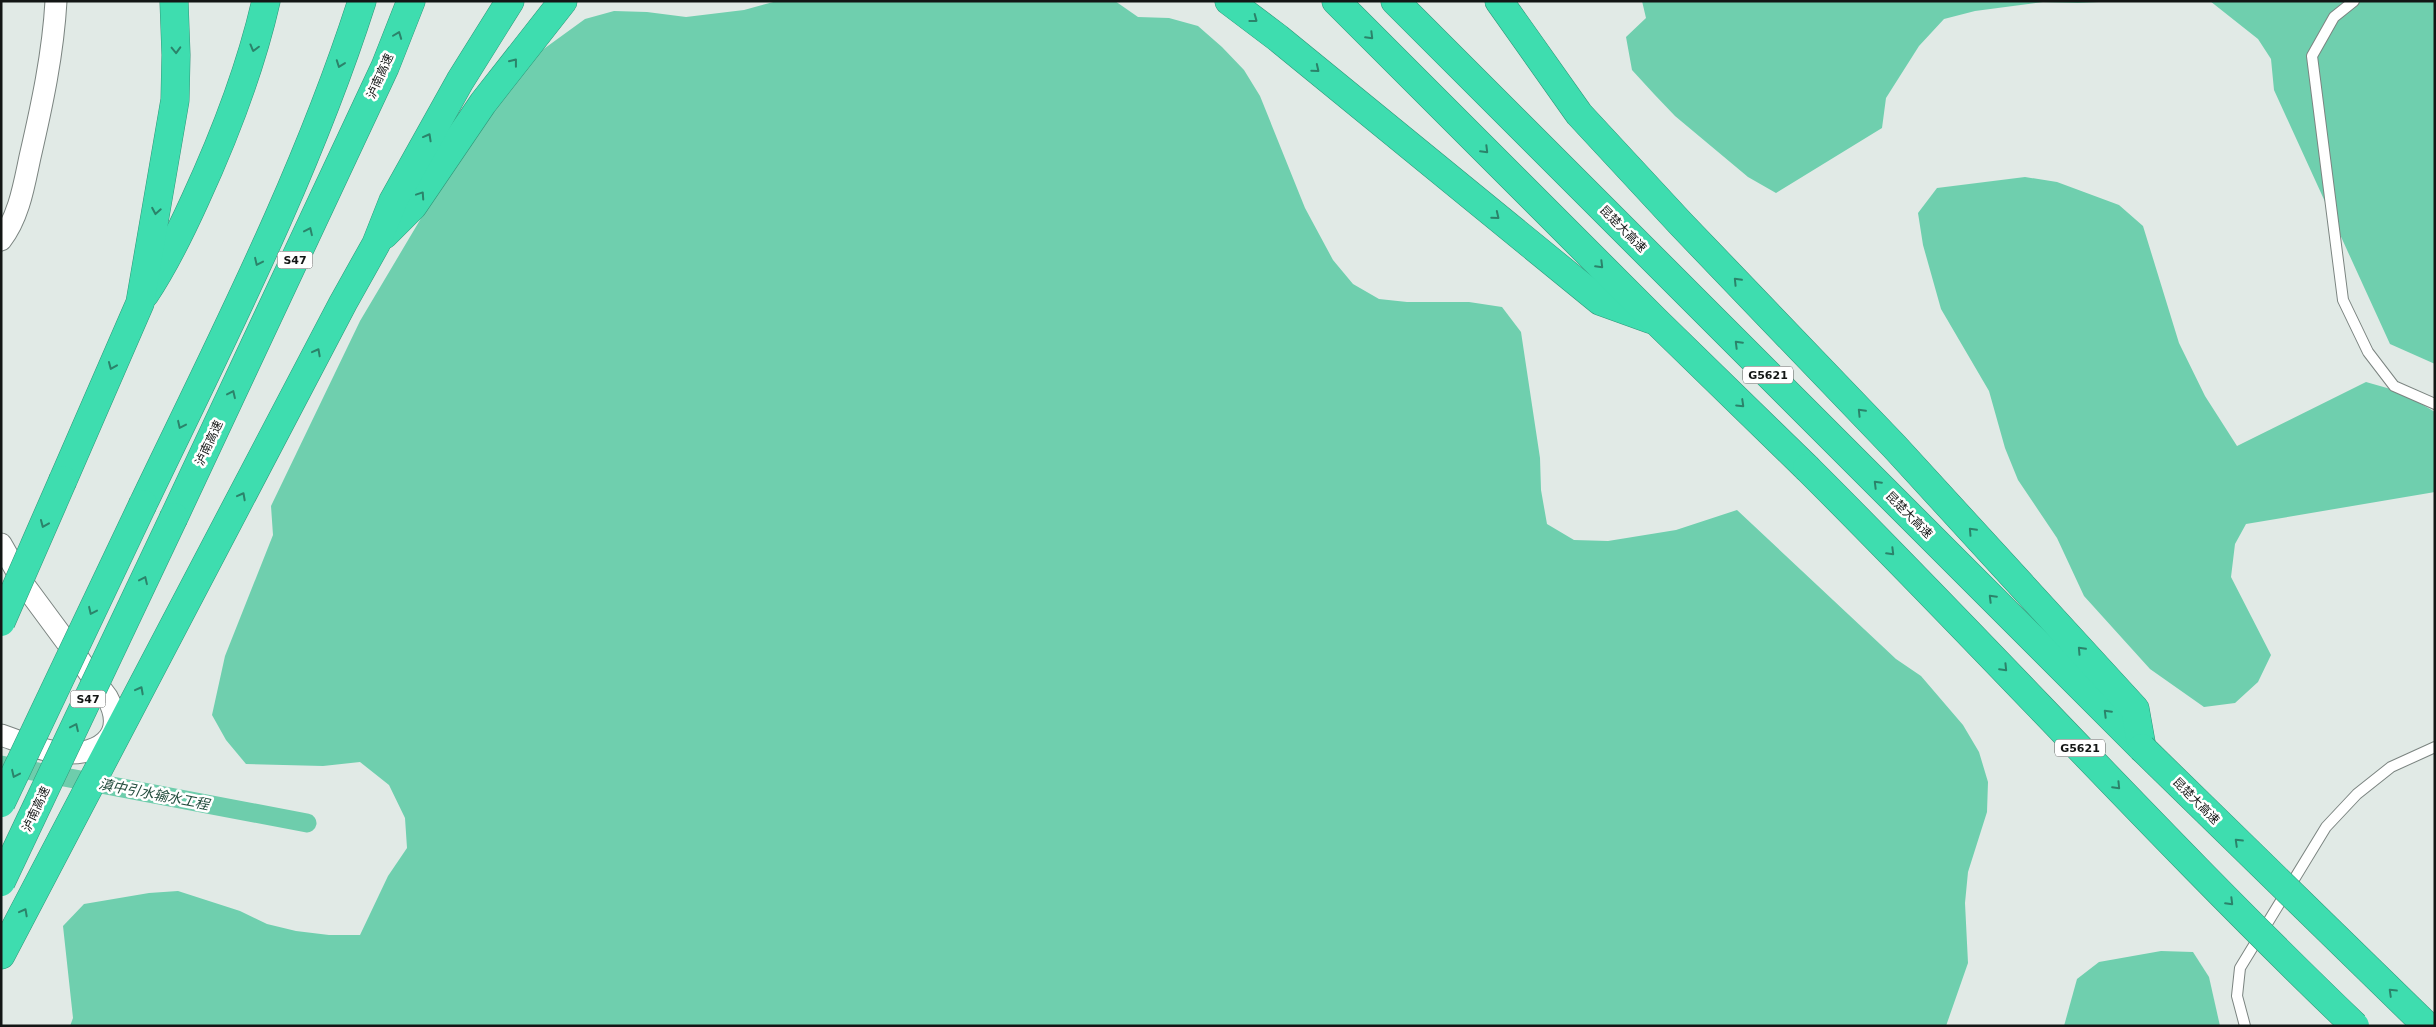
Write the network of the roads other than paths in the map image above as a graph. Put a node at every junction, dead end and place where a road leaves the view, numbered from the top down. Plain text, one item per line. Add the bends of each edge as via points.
1 (56, 1) edge
2 (174, 1) edge
3 (266, 1) edge
4 (362, 1) edge
5 (411, 1) edge
6 (510, 1) edge
7 (562, 1) edge
8 (1229, 1) edge
9 (1336, 1) edge
10 (1395, 1) edge
11 (1480, 1) edge
12 (1499, 1) edge
13 (2354, 1) edge
14 (1579, 114) junction
15 (1, 240) edge
16 (376, 244) junction
17 (140, 303) junction
18 (1656, 321) junction
19 (2435, 404) edge
20 (1, 544) edge
21 (1, 622) edge
22 (1, 735) edge
23 (2142, 748) junction
24 (2435, 748) edge
25 (1, 803) edge
26 (1, 882) edge
27 (1, 955) edge
28 (2245, 1026) edge
29 (2355, 1026) edge
30 (2427, 1026) edge

1 - 15 street via 52,44 37,126 18,205
2 -> 17 highway via 175,100
3 -> 17 highway via 244,82 224,137 166,264
4 -> 25 highway, S47, bridge via 318,126 276,225
26 -> 5 highway, 泸南高速 / S47, bridge via 292,269 385,67
16 -> 6 highway via 392,201
16 -> 7 highway via 413,206 483,103
8 -> 18 highway via 1600,301
9 -> 18 highway, G5621
23 -> 10 highway, 昆楚大高速 / G5621
11 - 14 highway
12 - 14 highway
13 - 19 lane via 2334,17 2312,56 2343,300 2368,352 2394,386
23 -> 14 highway via 2135,709 1894,446
27 -> 16 highway
17 -> 21 highway, bridge
18 -> 29 highway, G5621, bridge via 1916,577 2155,826
20 - 22 street via 25,586 107,697 116,722 105,742 78,752 57,752
30 -> 23 highway, 昆楚大高速 / G5621, bridge
24 - 28 lane via 2391,767 2357,794 2326,827 2240,968 2237,996

